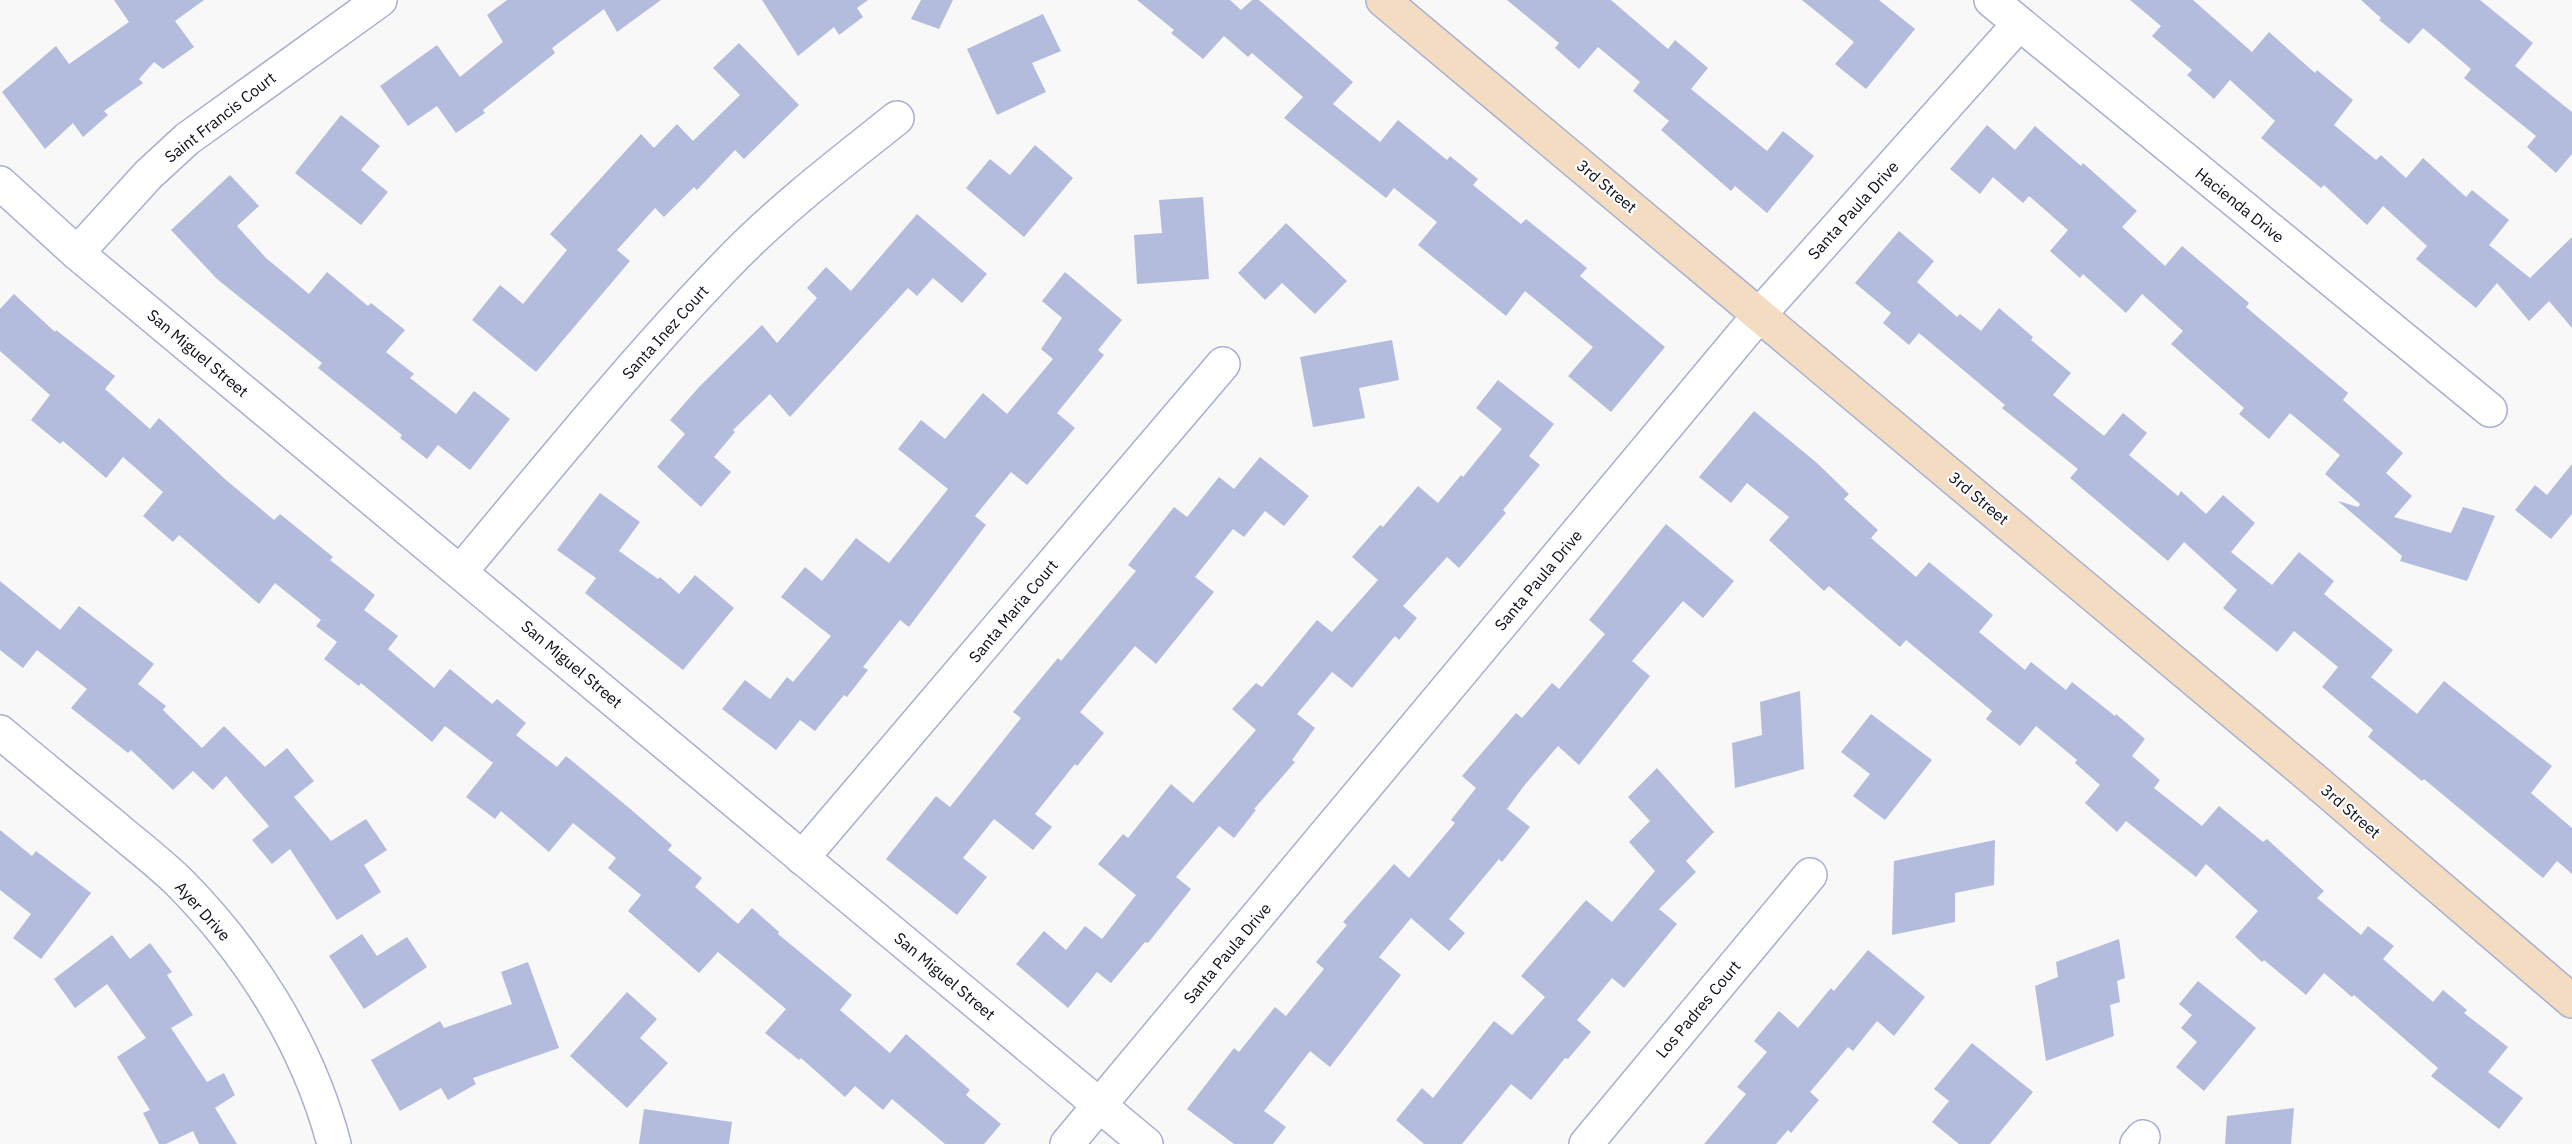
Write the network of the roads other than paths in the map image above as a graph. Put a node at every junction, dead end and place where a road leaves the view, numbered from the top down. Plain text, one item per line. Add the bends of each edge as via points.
1 (380, 0) edge
2 (1383, 0) edge
3 (1991, 0) edge
4 (2019, 24) junction
5 (897, 118) dead end
6 (0, 183) edge
7 (77, 253) junction
8 (1760, 314) junction
9 (1223, 364) dead end
10 (2490, 410) dead end
11 (460, 571) junction
12 (0, 732) edge
13 (802, 858) junction
14 (1810, 875) dead end
15 (2572, 1001) edge
16 (1100, 1105) junction
17 (334, 1144) edge
18 (1067, 1144) edge
19 (1146, 1144) edge
20 (1586, 1144) edge

1 - 7 street, Saint Francis Court via 187,139 148,175
2 - 8 street, 3rd Street
3 - 4 street, Hacienda Drive
4 - 8 street, Santa Paula Drive
4 - 10 street, Hacienda Drive
5 - 11 street, Santa Inez Court via 736,255 653,342
6 - 7 street, San Miguel Street
7 - 11 street, San Miguel Street
8 - 15 street, 3rd Street
8 - 16 street, Santa Paula Drive
9 - 13 street, Santa Maria Court
11 - 13 street, San Miguel Street
12 - 17 street, Ayer Drive via 177,881 217,925 284,1020 314,1084
13 - 16 street, San Miguel Street
14 - 20 street, Los Padres Court
16 - 18 street, Santa Paula Drive
16 - 19 street, San Miguel Street

